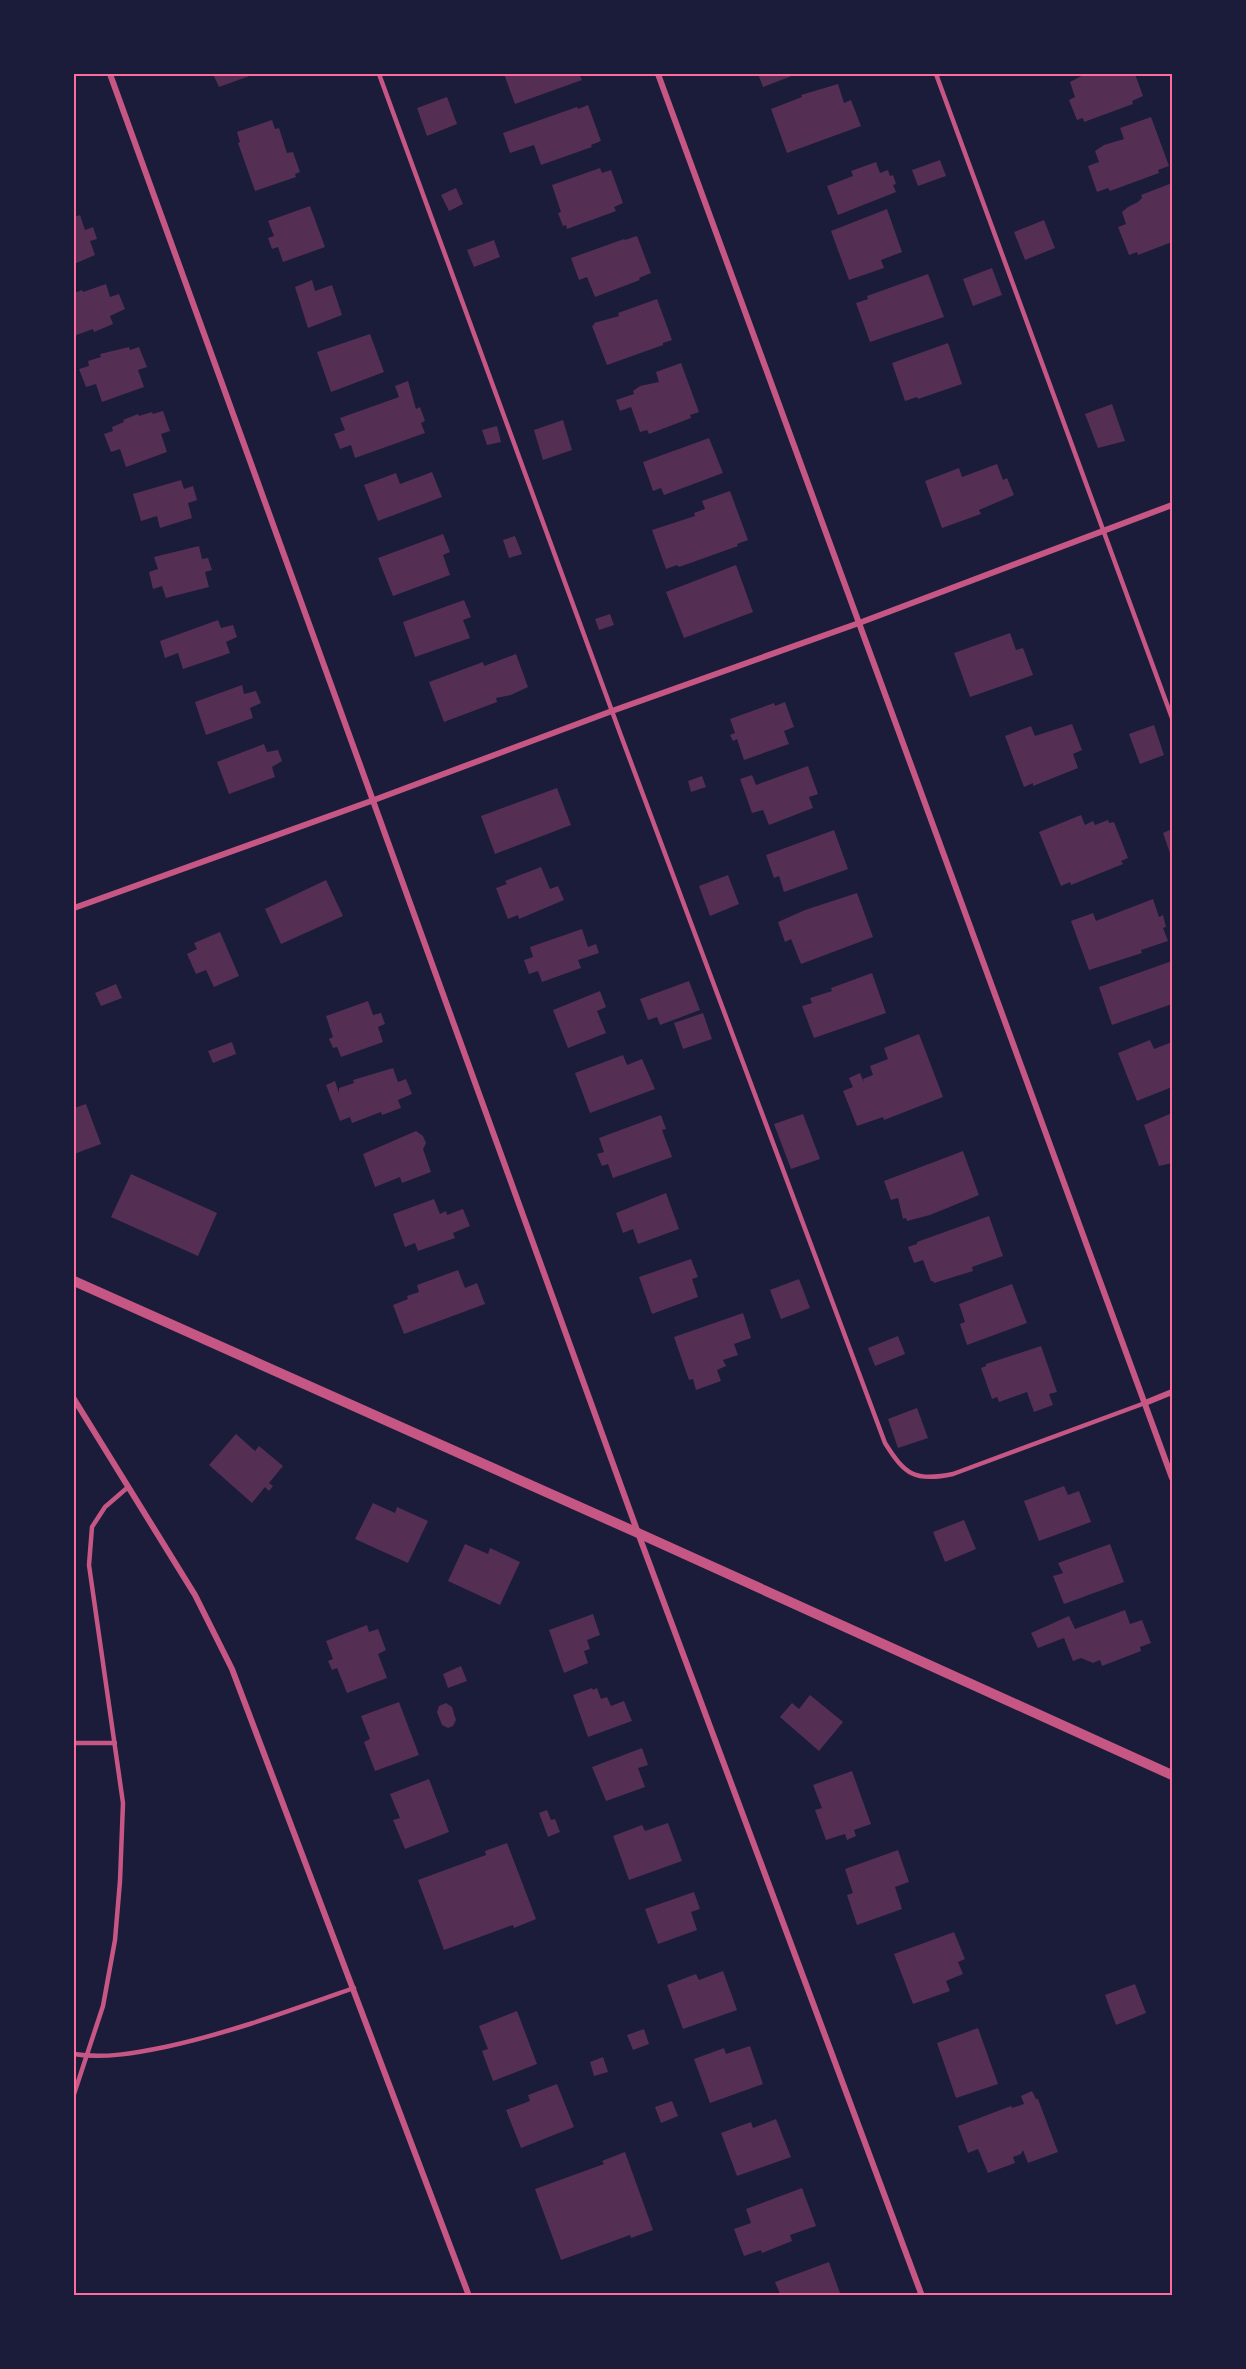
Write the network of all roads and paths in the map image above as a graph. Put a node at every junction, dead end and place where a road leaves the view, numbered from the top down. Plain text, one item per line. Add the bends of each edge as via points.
1 (110, 74) edge
2 (379, 74) edge
3 (658, 74) edge
4 (936, 74) edge
5 (1173, 505) edge
6 (1104, 530) junction
7 (859, 623) junction
8 (612, 711) junction
9 (1173, 718) edge
10 (374, 800) junction
11 (74, 908) edge
12 (74, 1281) edge
13 (1173, 1392) edge
14 (74, 1399) edge
15 (1145, 1403) junction
16 (1173, 1478) edge
17 (127, 1488) junction
18 (638, 1533) junction
19 (74, 1743) edge
20 (115, 1743) junction
21 (1173, 1775) edge
22 (354, 1988) junction
23 (74, 2054) edge
24 (86, 2056) junction
25 (74, 2094) edge
26 (469, 2295) edge
27 (922, 2295) edge

1 - 10 street
2 - 8 lane
3 - 7 street
4 - 6 lane
5 - 6 street
6 - 7 street
6 - 9 lane
7 - 8 street
7 - 15 street
8 - 10 street
8 - 15 lane via 885,1443 897,1462 911,1474 930,1479 952,1474
10 - 11 street
10 - 18 street
12 - 18 street
13 - 15 street
14 - 17 street
15 - 16 street
17 - 20 lane via 105,1507 92,1527 89,1565
17 - 22 street via 195,1595 232,1669
18 - 21 street
18 - 27 street
19 - 20 lane
20 - 24 lane via 123,1803 115,1940 103,2006
22 - 24 lane via 239,2028 176,2044 136,2053
22 - 26 street
23 - 24 lane
24 - 25 lane

